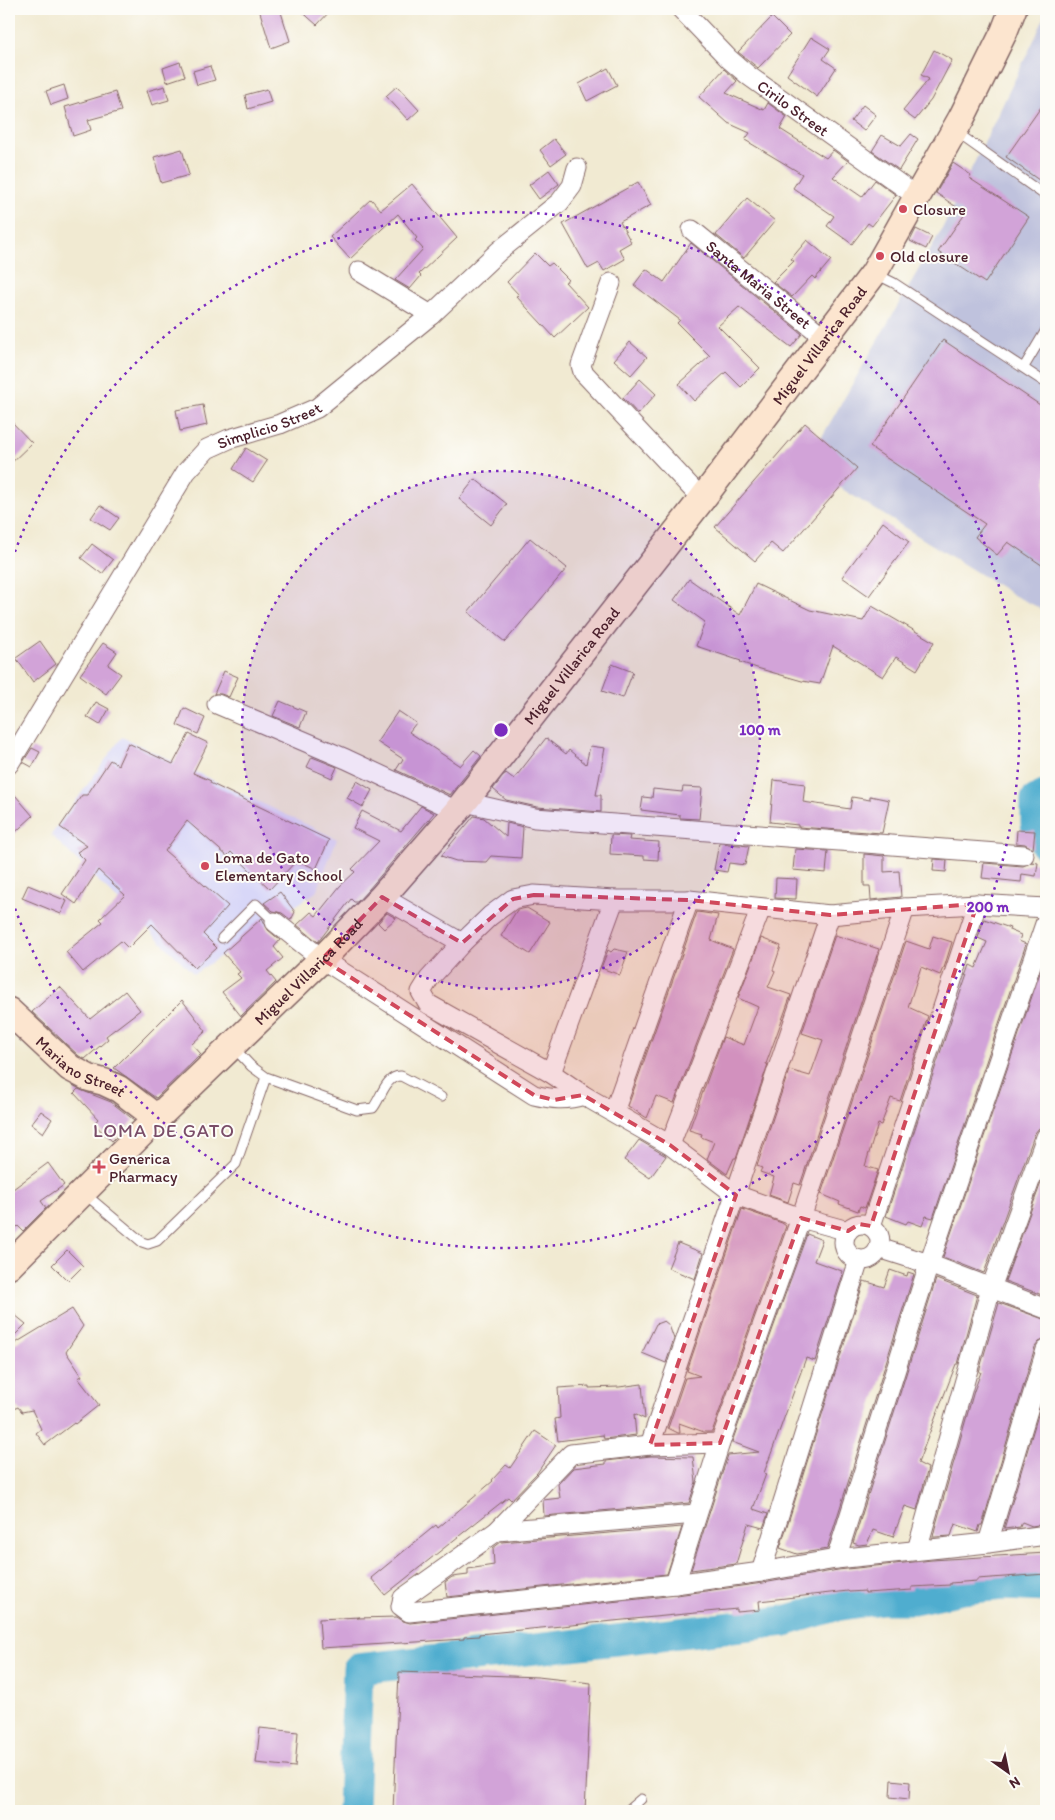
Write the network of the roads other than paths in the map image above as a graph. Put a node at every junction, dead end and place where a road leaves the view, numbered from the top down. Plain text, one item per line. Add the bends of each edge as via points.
1 (681, 9) edge
2 (1014, 9) edge
3 (954, 130) junction
4 (577, 168) dead end
5 (916, 196) junction
6 (1046, 196) edge
7 (692, 230) dead end
8 (359, 271) dead end
9 (874, 273) junction
10 (611, 283) dead end
11 (431, 316) junction
12 (1046, 330) edge
13 (825, 338) junction
14 (1024, 367) junction
15 (1046, 383) edge
16 (702, 499) junction
17 (217, 704) dead end
18 (9, 764) edge
19 (461, 806) junction
20 (1024, 855) dead end
21 (382, 897) junction
22 (614, 900) junction
23 (689, 900) junction
24 (977, 904) junction
25 (761, 908) junction
26 (905, 908) junction
27 (1046, 908) edge
28 (830, 915) junction
29 (1046, 921) edge
30 (276, 922) joint
31 (222, 938) dead end
32 (462, 943) junction
33 (322, 959) junction
34 (9, 1011) edge
35 (231, 1046) junction
36 (551, 1073) junction
37 (266, 1077) junction
38 (583, 1095) junction
39 (441, 1097) dead end
40 (614, 1112) junction
41 (157, 1118) junction
42 (1046, 1137) edge
43 (670, 1145) junction
44 (83, 1192) junction
45 (736, 1195) junction
46 (801, 1218) junction
47 (871, 1226) junction
48 (848, 1231) junction
49 (880, 1248) junction
50 (859, 1260) junction
51 (929, 1264) junction
52 (9, 1266) edge
53 (992, 1288) junction
54 (1046, 1309) edge
55 (1046, 1350) edge
56 (720, 1443) junction
57 (650, 1445) junction
58 (696, 1514) junction
59 (497, 1531) junction
60 (1046, 1535) edge
61 (988, 1543) junction
62 (917, 1550) junction
63 (836, 1559) junction
64 (761, 1572) junction
65 (675, 1584) junction
66 (641, 1799) dead end
67 (627, 1811) edge

1 - 5 street, Cirilo Street via 749,76
2 - 3 main road, Miguel Villarica Road
3 - 5 main road, Miguel Villarica Road
3 - 6 lane
4 - 11 street, Simplicio Street via 572,186 560,202 499,251
5 - 9 main road, Miguel Villarica Road
7 - 13 street, Santa Maria Street
8 - 11 street
9 - 13 main road, Miguel Villarica Road
9 - 14 lane
10 - 16 street via 582,365 583,372
11 - 18 street, Simplicio Street via 317,408 280,424 229,439 207,450 186,472
12 - 14 lane
13 - 16 main road, Miguel Villarica Road
14 - 15 lane
16 - 19 main road, Miguel Villarica Road
17 - 19 street
19 - 20 street via 535,818
19 - 21 main road, Miguel Villarica Road
21 - 32 street
21 - 33 main road, Miguel Villarica Road
22 - 23 street
22 - 32 street via 534,895 513,898
22 - 36 street
23 - 25 street
23 - 40 street
24 - 26 street
24 - 27 street
24 - 47 street
25 - 28 street
25 - 43 street
26 - 28 street
26 - 46 street
28 - 45 street
29 - 51 street
30 - 31 lane via 256,904
30 - 33 street
32 - 36 street via 421,992 428,1004
33 - 35 main road, Miguel Villarica Road
33 - 38 street via 534,1095 554,1100
34 - 41 main road, Mariano Street via 70,1068 120,1089
35 - 37 lane
35 - 41 main road, Miguel Villarica Road
36 - 38 street
37 - 39 lane via 357,1110 373,1108 395,1075
37 - 44 lane via 236,1164 157,1240 148,1244 142,1242
38 - 40 street
40 - 43 street
41 - 44 main road, Miguel Villarica Road
42 - 53 street
43 - 45 street
44 - 52 main road, Miguel Villarica Road
45 - 46 street
45 - 57 street
46 - 48 street
46 - 56 street
47 - 48 street via 858,1224
47 - 49 street via 879,1236
48 - 50 street via 844,1236 845,1249
49 - 50 street via 871,1258
49 - 51 street
50 - 64 street
51 - 53 street
51 - 63 street
53 - 54 street
53 - 62 street
55 - 61 street
56 - 57 street
56 - 58 street
57 - 59 street via 571,1454
58 - 59 street
58 - 65 street
59 - 65 street via 403,1598 401,1606 409,1612
60 - 61 street
61 - 62 street
62 - 63 street
63 - 64 street
64 - 65 street
66 - 67 lane

